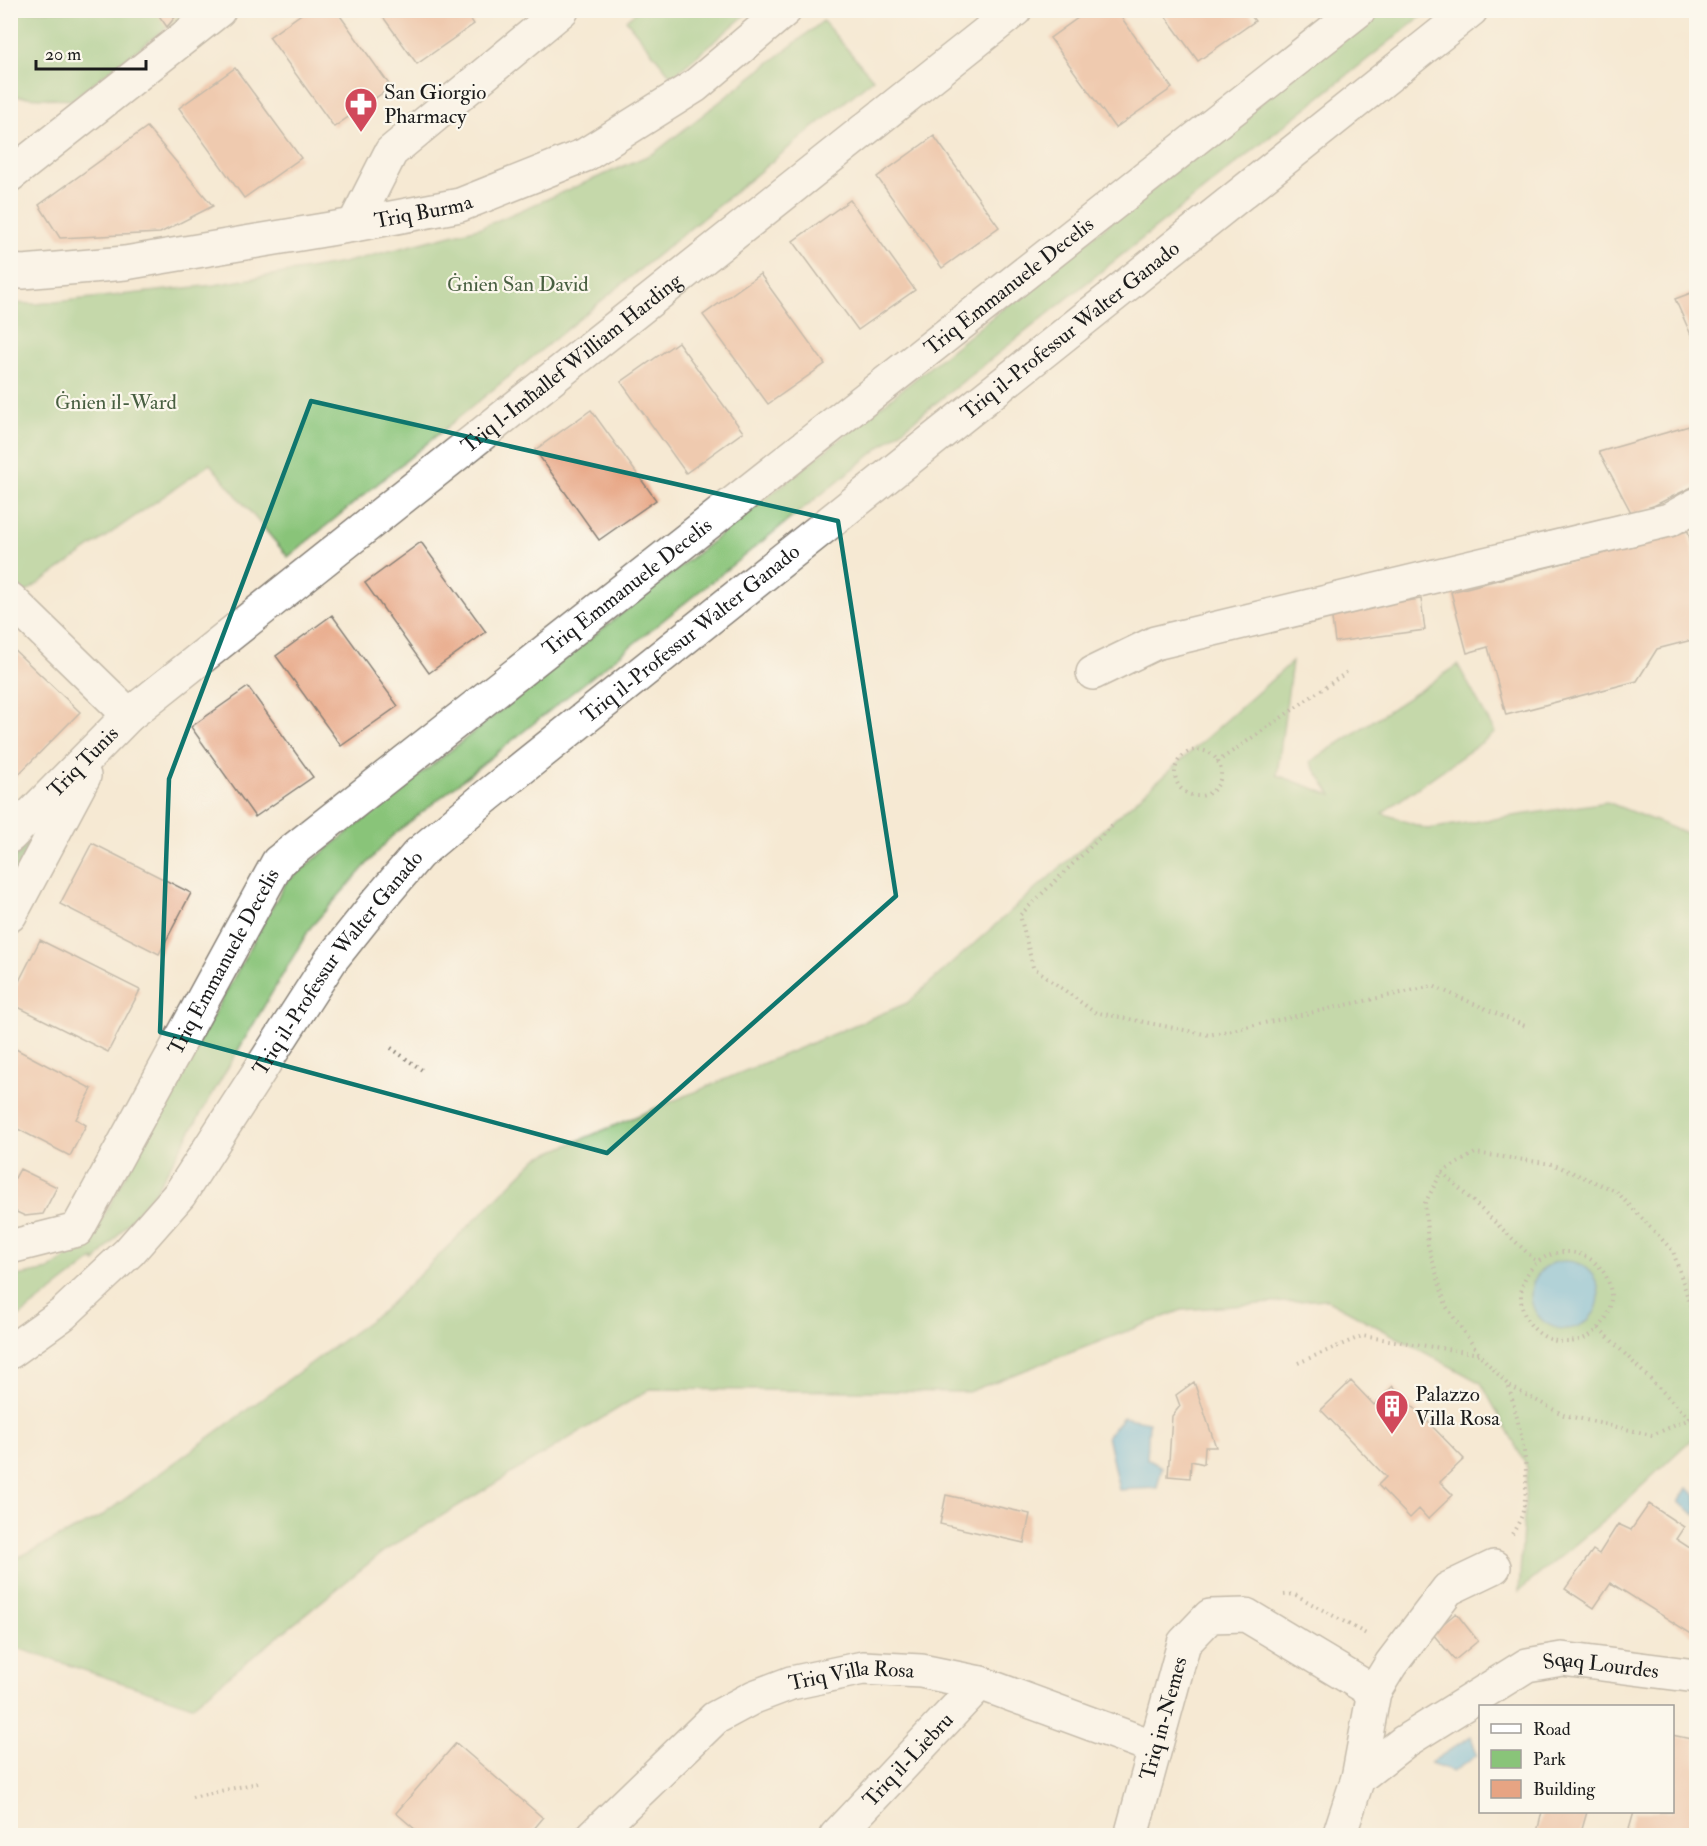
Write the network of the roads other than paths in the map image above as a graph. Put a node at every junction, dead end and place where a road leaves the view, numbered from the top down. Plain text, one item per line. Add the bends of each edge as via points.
1 (219, 10) edge
2 (785, 10) edge
3 (1015, 10) edge
4 (1359, 10) edge
5 (1471, 10) edge
6 (542, 16) edge
7 (10, 175) edge
8 (354, 225) junction
9 (10, 271) edge
10 (1696, 506) edge
11 (10, 599) edge
12 (1093, 673) dead end
13 (129, 715) junction
14 (99, 746) junction
15 (10, 836) edge
16 (10, 915) edge
17 (10, 1246) edge
18 (10, 1352) edge
19 (1494, 1567) road end
20 (1696, 1676) edge
21 (980, 1683) junction
22 (1374, 1692) junction
23 (1154, 1747) junction
24 (1358, 1778) junction
25 (593, 1836) edge
26 (836, 1836) edge
27 (1131, 1836) edge
28 (1339, 1836) edge

1 - 7 street
2 - 8 street, Triq Burma via 695,86 585,155 460,205
3 - 13 street, Triq l-Imħallef William Harding
4 - 17 street, Triq Emmanuele Decelis via 278,862 77,1230
5 - 18 street, Triq il-Professur Walter Ganado via 418,854 331,960 180,1194 129,1252 63,1314
6 - 8 street via 391,152
8 - 9 street, Triq Burma via 125,263
10 - 12 street via 1669,520 1155,643
11 - 13 street
13 - 14 street, Triq Tunis
14 - 15 street, Triq Tunis
14 - 16 street
19 - 22 street via 1448,1589
20 - 24 street, Sqaq Lourdes via 1562,1659 1527,1665 1404,1742
21 - 23 street, Triq Villa Rosa
21 - 25 street, Triq Villa Rosa via 921,1671 863,1668 791,1683 754,1697 715,1718
21 - 26 street, Triq il-Liebru
22 - 23 street, Triq in-Nemes via 1246,1614 1210,1616 1184,1643
22 - 24 street
23 - 27 street, Triq in-Nemes
24 - 28 street

